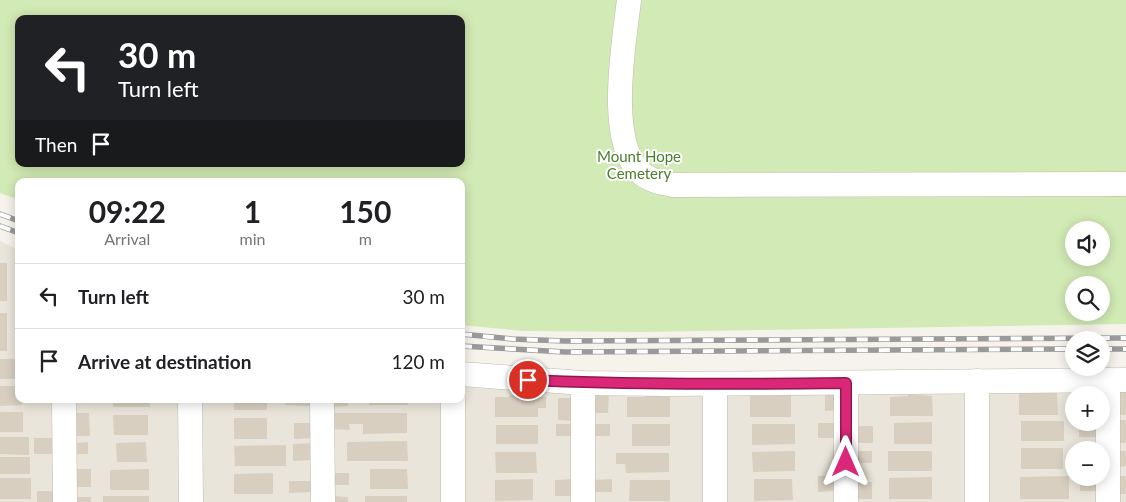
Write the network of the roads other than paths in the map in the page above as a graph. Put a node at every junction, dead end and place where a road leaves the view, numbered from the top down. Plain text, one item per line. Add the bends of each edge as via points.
1 (629, 0) edge
2 (1126, 184) edge
3 (465, 374) edge
4 (1117, 380) edge
5 (977, 381) junction
6 (583, 383) junction
7 (846, 383) junction
8 (715, 384) junction
9 (64, 403) edge
10 (190, 403) edge
11 (322, 403) edge
12 (453, 403) edge
13 (65, 502) edge
14 (191, 502) edge
15 (322, 502) edge
16 (453, 502) edge
17 (584, 502) edge
18 (715, 502) edge
19 (846, 502) edge
20 (977, 502) edge
21 (1108, 502) edge

1 - 2 street via 621,75 622,131 631,159 641,173 656,182 674,185
3 - 6 street
4 - 5 street
4 - 21 street
5 - 7 street
5 - 20 street
6 - 8 street
6 - 17 street
7 - 8 street
7 - 19 street
8 - 18 street
9 - 13 street
10 - 14 street
11 - 15 street
12 - 16 street

